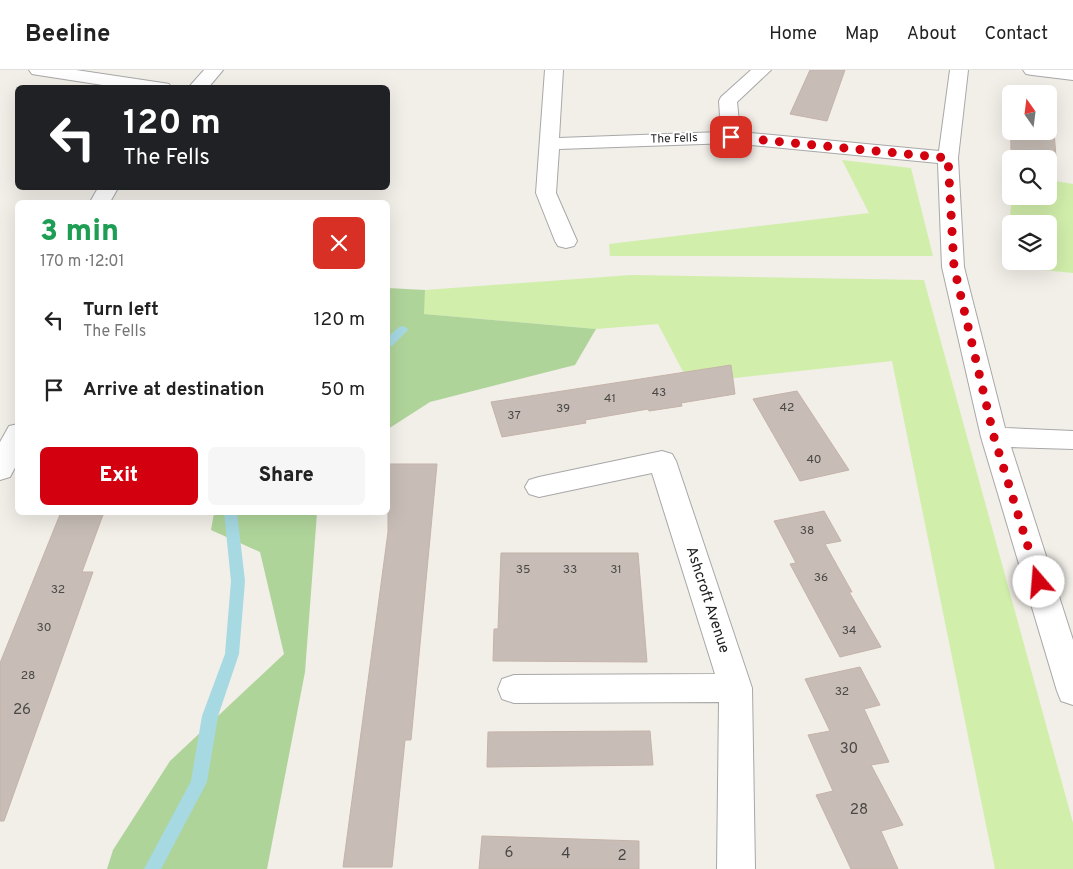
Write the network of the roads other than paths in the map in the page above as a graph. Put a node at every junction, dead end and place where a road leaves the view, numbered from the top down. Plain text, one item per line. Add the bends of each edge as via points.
1 (38, 70) edge
2 (214, 70) edge
3 (554, 70) edge
4 (762, 70) edge
5 (959, 70) edge
6 (1032, 70) edge
7 (1073, 75) edge
8 (142, 85) edge
9 (200, 85) edge
10 (731, 137) junction
11 (548, 144) junction
12 (948, 158) junction
13 (566, 242) dead end
14 (994, 437) junction
15 (15, 439) edge
16 (1073, 440) edge
17 (0, 470) edge
18 (539, 487) dead end
19 (514, 688) dead end
20 (736, 688) junction
21 (1073, 691) edge
22 (736, 869) edge

1 - 8 street
2 - 9 street
3 - 11 street
4 - 10 street via 728,101
5 - 12 street
6 - 7 street
10 - 11 street, The Fells
10 - 12 street, The Fells
11 - 13 street via 546,193
12 - 14 street via 954,267
14 - 16 street
14 - 21 street
15 - 17 street
18 - 20 street, Ashcroft Avenue via 662,461
19 - 20 street
20 - 22 street, Ashcroft Avenue

